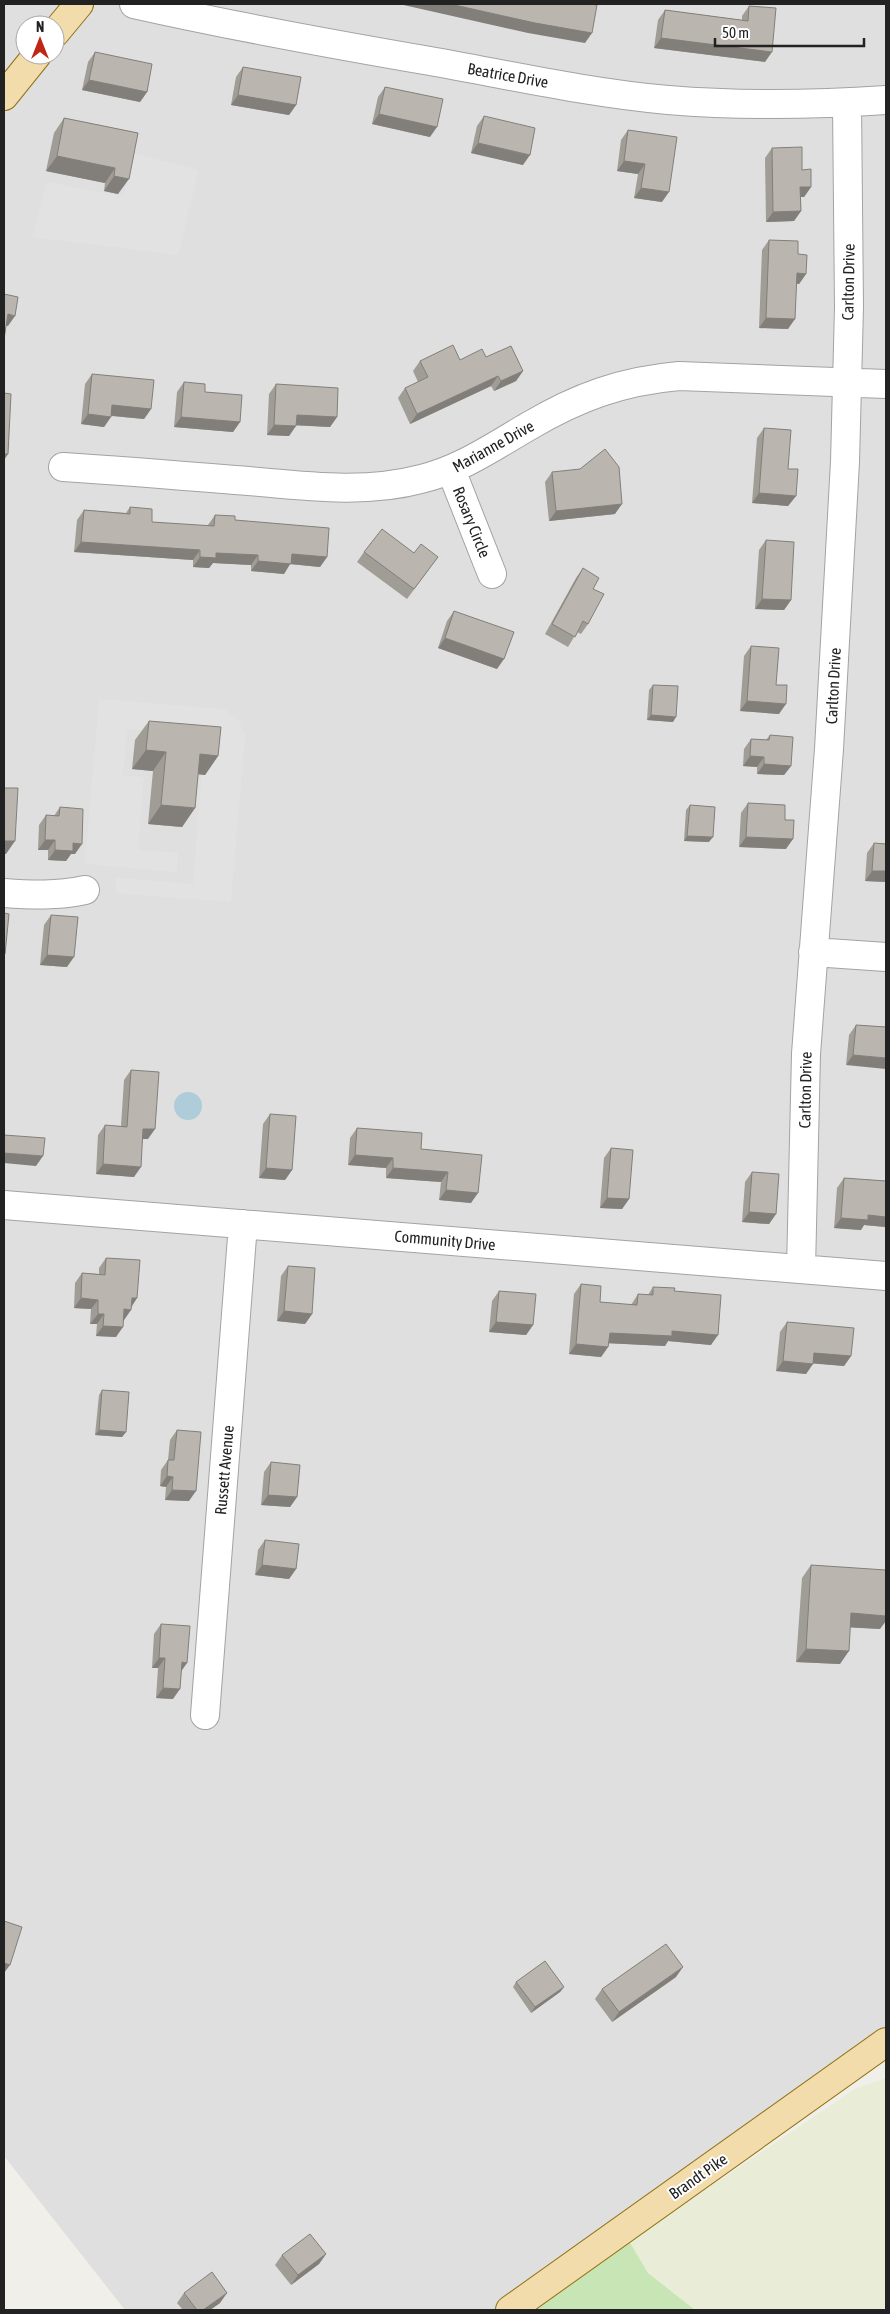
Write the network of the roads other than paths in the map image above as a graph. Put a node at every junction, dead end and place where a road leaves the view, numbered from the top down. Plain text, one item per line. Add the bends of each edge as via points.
1 (79, 4) edge
2 (134, 4) edge
3 (65, 21) edge
4 (29, 65) edge
5 (4, 96) edge
6 (886, 100) edge
7 (847, 103) junction
8 (846, 381) junction
9 (886, 384) edge
10 (63, 466) dead end
11 (451, 470) junction
12 (492, 574) dead end
13 (85, 890) dead end
14 (4, 893) edge
15 (812, 952) junction
16 (886, 956) edge
17 (4, 1205) edge
18 (243, 1224) junction
19 (801, 1269) junction
20 (886, 1276) edge
21 (204, 1715) dead end
22 (886, 2042) edge
23 (510, 2310) edge

1 - 3 main road
2 - 7 street, Beatrice Drive via 344,46 667,100 739,104
4 - 5 main road
6 - 7 street, Beatrice Drive
7 - 8 street, Carlton Drive
8 - 9 street, Marianne Drive
8 - 11 street, Marianne Drive via 678,376 624,384 587,396 530,425 475,460
8 - 15 street, Carlton Drive via 845,462 830,739
10 - 11 street, Marianne Drive via 347,488 389,486
11 - 12 street, Rosary Circle
13 - 14 street via 46,896
15 - 16 street
15 - 19 street, Carlton Drive
17 - 18 street, Community Drive
18 - 19 street, Community Drive
18 - 21 street, Russett Avenue
19 - 20 street, Community Drive
22 - 23 main road, Brandt Pike

